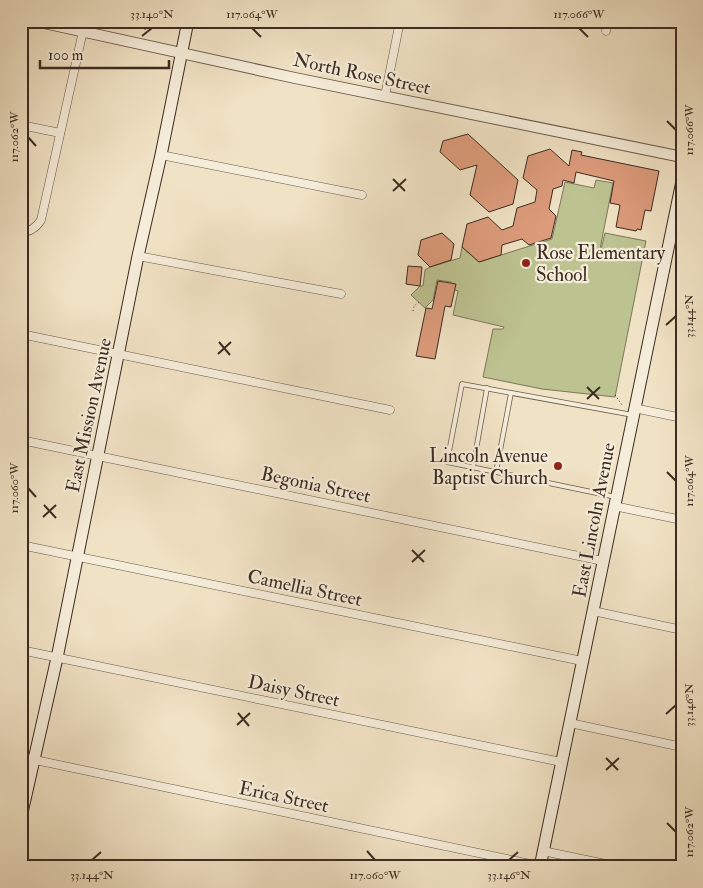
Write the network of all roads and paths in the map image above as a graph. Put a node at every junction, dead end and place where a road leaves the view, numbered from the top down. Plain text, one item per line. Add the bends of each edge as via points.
1 (35, 21) edge
2 (146, 21) edge
3 (188, 21) edge
4 (400, 21) edge
5 (608, 21) edge
6 (144, 30) dead end
7 (84, 31) junction
8 (606, 31) dead end
9 (182, 53) junction
10 (385, 96) junction
11 (21, 125) edge
12 (60, 133) junction
13 (161, 155) junction
14 (682, 157) edge
15 (682, 181) edge
16 (362, 195) dead end
17 (21, 232) edge
18 (138, 256) junction
19 (341, 294) dead end
20 (419, 302) dead end
21 (413, 311) dead end
22 (21, 334) edge
23 (119, 353) junction
24 (487, 388) junction
25 (511, 393) junction
26 (615, 395) dead end
27 (622, 405) dead end
28 (390, 410) dead end
29 (633, 411) junction
30 (682, 418) edge
31 (21, 440) edge
32 (97, 455) junction
33 (473, 467) junction
34 (496, 472) junction
35 (615, 502) junction
36 (682, 520) edge
37 (21, 545) edge
38 (77, 556) junction
39 (603, 561) junction
40 (593, 611) junction
41 (682, 630) edge
42 (21, 650) edge
43 (57, 658) junction
44 (582, 661) junction
45 (570, 723) junction
46 (682, 747) edge
47 (21, 757) edge
48 (34, 759) junction
49 (561, 762) junction
50 (21, 817) edge
51 (543, 850) junction
52 (21, 862) edge
53 (540, 866) edge
54 (42, 867) edge
55 (620, 867) edge

1 - 7 street, North Rose Street
2 - 6 path
3 - 9 main road, East Mission Avenue
4 - 10 street
5 - 8 street
7 - 9 street, North Rose Street
7 - 12 street
9 - 10 street, North Rose Street
9 - 13 main road, East Mission Avenue
10 - 14 street, North Rose Street
11 - 12 street
12 - 17 street via 41,220 28,232
13 - 16 street
13 - 18 main road, East Mission Avenue
15 - 29 main road, East Lincoln Avenue
18 - 19 street
18 - 23 main road, East Mission Avenue
20 - 21 path
22 - 23 street
23 - 28 street
23 - 32 main road, East Mission Avenue
24 - 25 lane
24 - 33 lane
24 - 33 lane via 462,384 447,462
25 - 29 lane
25 - 34 lane
26 - 27 path
29 - 30 street
29 - 35 main road, East Lincoln Avenue
31 - 32 street, Begonia Street
32 - 38 main road, East Mission Avenue
32 - 39 street, Begonia Street
33 - 34 lane
34 - 35 lane
35 - 36 street
35 - 39 main road, East Lincoln Avenue
37 - 38 street, Camellia Street
38 - 43 main road, East Mission Avenue
38 - 44 street, Camellia Street
39 - 40 main road, East Lincoln Avenue
40 - 41 street
40 - 44 main road, East Lincoln Avenue
42 - 43 street, Daisy Street
43 - 48 main road, East Mission Avenue
43 - 49 street, Daisy Street
44 - 45 main road, East Lincoln Avenue
45 - 46 street
45 - 49 main road, East Lincoln Avenue
47 - 48 street, Erica Street
48 - 50 main road, East Mission Avenue
48 - 53 street, Erica Street
49 - 51 main road, East Lincoln Avenue
51 - 53 main road, East Lincoln Avenue
51 - 55 street
52 - 54 street

